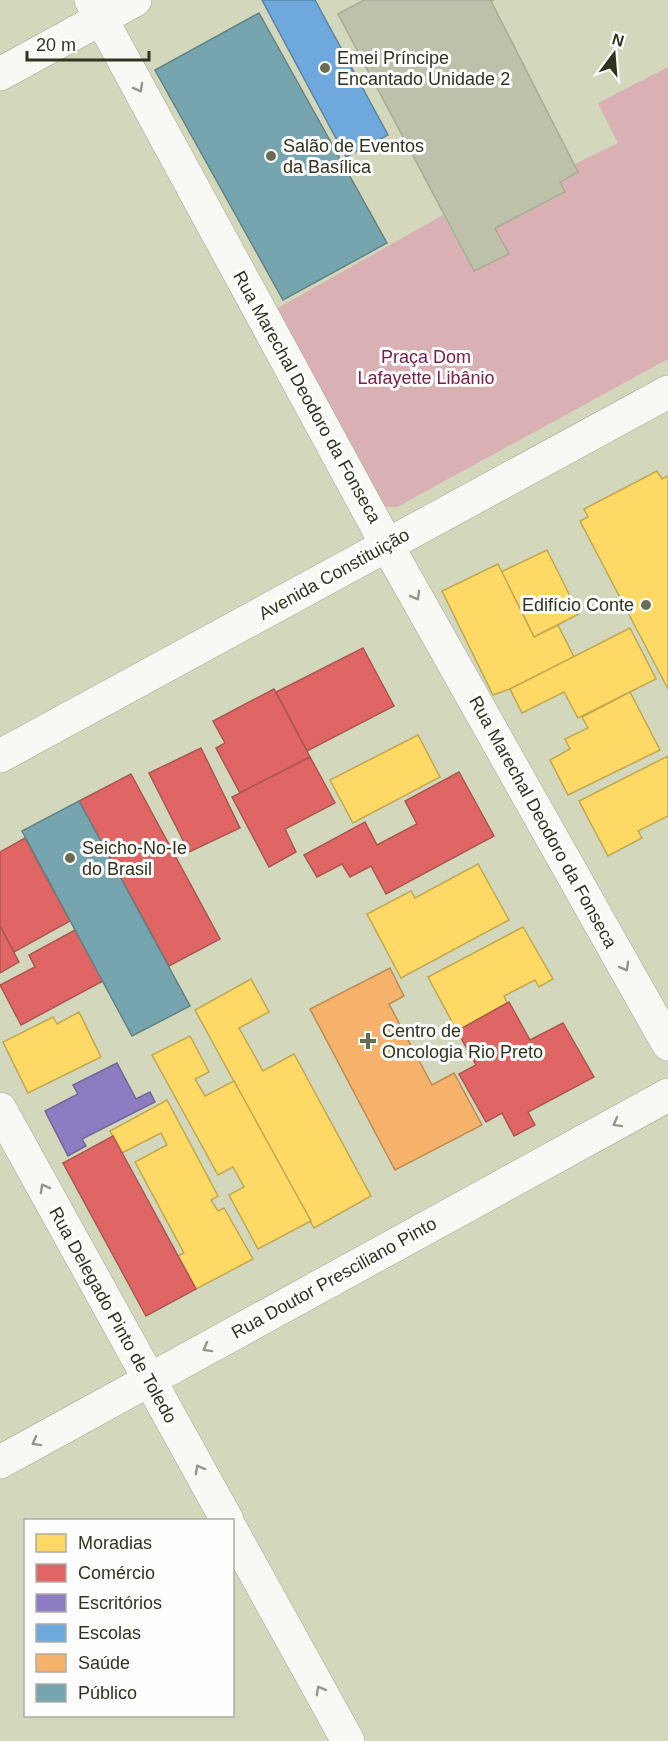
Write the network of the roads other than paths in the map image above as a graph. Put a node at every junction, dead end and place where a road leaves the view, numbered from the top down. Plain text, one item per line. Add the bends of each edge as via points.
1 (135, 0) edge
2 (96, 9) edge
3 (0, 74) edge
4 (668, 392) edge
5 (387, 545) junction
6 (0, 756) edge
7 (668, 1044) edge
8 (668, 1095) edge
9 (0, 1109) edge
10 (149, 1380) junction
11 (0, 1461) edge
12 (226, 1519) edge
13 (234, 1535) edge
14 (348, 1741) edge

1 - 2 street
2 - 3 street
2 -> 5 street, Rua Marechal Deodoro da Fonseca
4 - 5 street, Avenida Constituição
5 - 6 street, Avenida Constituição
5 -> 7 street, Rua Marechal Deodoro da Fonseca
8 -> 10 street, Rua Doutor Presciliano Pinto
10 -> 9 street, Rua Delegado Pinto de Toledo
10 -> 11 street, Rua Doutor Presciliano Pinto
12 -> 10 street, Rua Delegado Pinto de Toledo
14 -> 13 street

